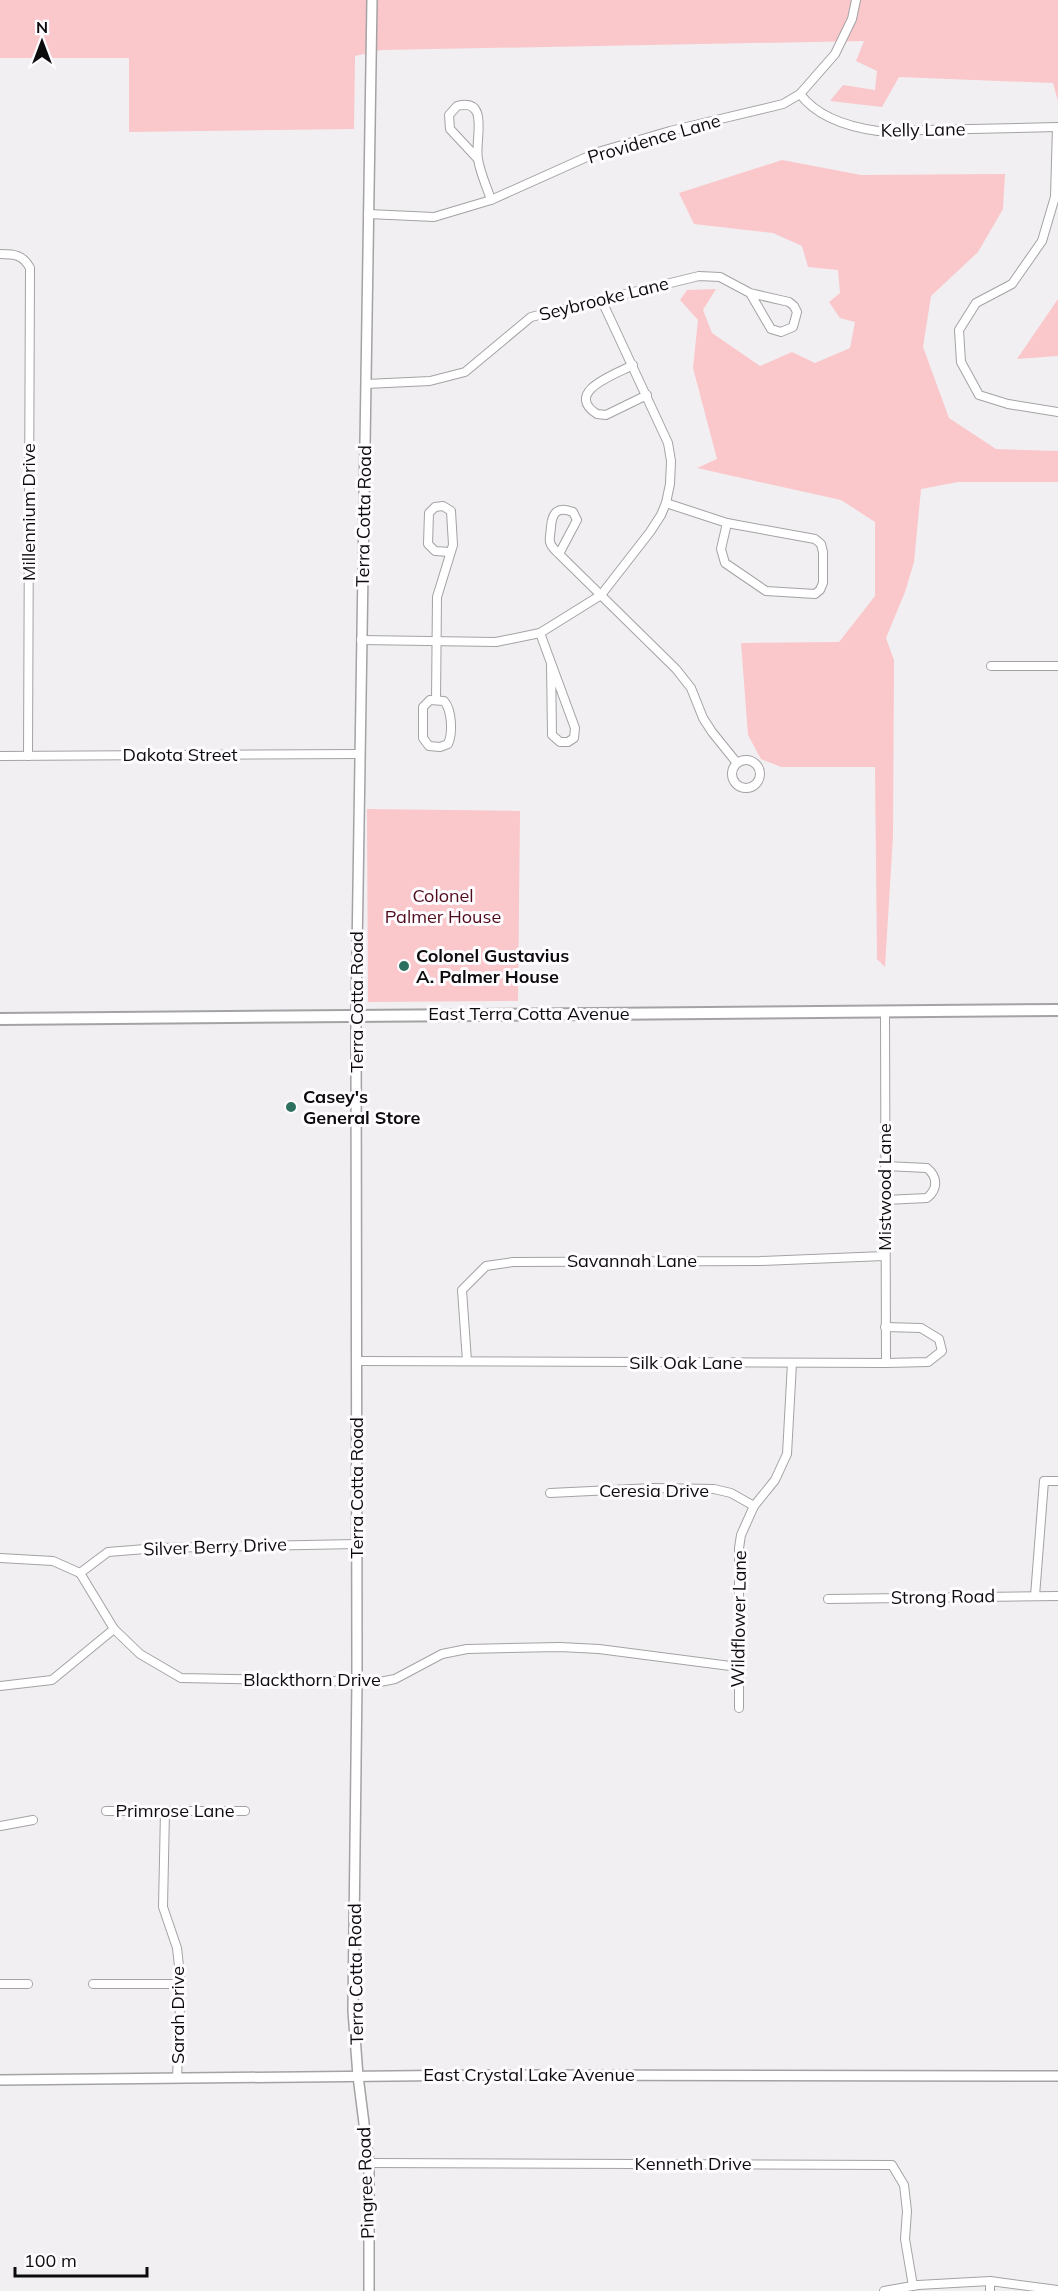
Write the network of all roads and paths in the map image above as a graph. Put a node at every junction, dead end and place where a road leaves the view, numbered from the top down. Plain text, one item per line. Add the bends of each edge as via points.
1 (372, 0) edge
2 (856, 0) edge
3 (800, 94) junction
4 (1057, 127) edge
5 (477, 158) junction
6 (491, 200) junction
7 (368, 214) junction
8 (0, 254) edge
9 (750, 293) junction
10 (601, 299) junction
11 (633, 365) junction
12 (366, 384) junction
13 (647, 396) junction
14 (1058, 412) edge
15 (666, 503) junction
16 (727, 523) junction
17 (450, 552) junction
18 (559, 554) junction
19 (601, 595) junction
20 (540, 633) junction
21 (361, 640) junction
22 (437, 640) junction
23 (551, 663) junction
24 (991, 666) dead end
25 (1058, 666) edge
26 (436, 700) junction
27 (359, 754) junction
28 (0, 756) edge
29 (28, 756) junction
30 (737, 763) dead end
31 (1058, 1010) edge
32 (885, 1011) junction
33 (356, 1015) junction
34 (0, 1019) edge
35 (885, 1167) junction
36 (885, 1200) junction
37 (884, 1256) junction
38 (885, 1327) junction
39 (357, 1361) junction
40 (467, 1361) junction
41 (792, 1363) junction
42 (886, 1363) junction
43 (1058, 1481) edge
44 (550, 1493) dead end
45 (754, 1506) junction
46 (357, 1544) junction
47 (0, 1558) edge
48 (80, 1573) junction
49 (1035, 1596) junction
50 (1058, 1596) edge
51 (828, 1599) dead end
52 (114, 1629) junction
53 (738, 1667) junction
54 (357, 1682) junction
55 (0, 1686) edge
56 (739, 1708) dead end
57 (106, 1811) dead end
58 (165, 1811) junction
59 (244, 1811) dead end
60 (33, 1820) dead end
61 (0, 1826) edge
62 (0, 1984) edge
63 (28, 1984) dead end
64 (93, 1984) dead end
65 (181, 1984) junction
66 (358, 2076) junction
67 (1058, 2076) edge
68 (177, 2078) junction
69 (0, 2080) edge
70 (369, 2163) junction
71 (990, 2281) junction
72 (913, 2286) junction
73 (1058, 2290) edge
74 (369, 2291) edge
75 (884, 2291) edge
76 (990, 2291) edge

1 - 7 street, Terra Cotta Road
2 - 3 street, Providence Lane via 852,19 835,54
3 - 4 street, Kelly Lane via 822,115 862,129
3 - 6 street, Providence Lane via 783,104 598,152
4 - 14 street, Kelly Lane via 1055,196 1042,241 1012,284 976,303 959,330 961,362 979,395
5 - 5 street via 478,115 472,107 457,106 449,115 450,129
5 - 6 street
6 - 7 street, Providence Lane via 434,217
7 - 12 street, Terra Cotta Road
8 - 29 street, Millennium Drive via 25,258 30,268
9 - 9 street, Seybrooke Lane via 771,329 781,332 793,327 797,316 792,303
9 - 10 street, Seybrooke Lane via 727,280 699,276
10 - 11 street
10 - 12 street, Seybrooke Lane via 531,317 465,372 430,381
11 - 13 street
11 - 13 street via 591,387 586,396 588,407 606,415
12 - 21 street, Terra Cotta Road
13 - 15 street via 670,453
15 - 16 street
15 - 19 street via 650,532
16 - 16 street via 721,549 725,563 766,591 811,595 820,590 823,552 815,539
17 - 17 street via 454,540 453,513 447,507 435,507 429,513 428,544 435,551
17 - 22 street via 436,597
18 - 18 street via 578,520 573,512 563,509 555,512 551,520 551,543
18 - 19 street
19 - 20 street
19 - 30 street via 676,669 691,688 703,718
20 - 22 street via 496,642
20 - 23 street
21 - 22 street
21 - 27 street, Terra Cotta Road
22 - 26 street
23 - 23 street via 551,731 557,741 568,742 574,738 575,728
24 - 25 street
26 - 26 street via 423,707 423,738 427,745 440,747 450,739 449,710 444,701
27 - 29 street, Dakota Street
27 - 33 street, Terra Cotta Road
28 - 29 street, Dakota Street
31 - 32 main road, East Terra Cotta Avenue
32 - 33 main road, East Terra Cotta Avenue
32 - 35 street, Mistwood Lane
33 - 34 main road, East Terra Cotta Avenue
33 - 39 street, Terra Cotta Road
35 - 36 street, Mistwood Lane
35 - 36 street via 927,1168 936,1183 927,1198
36 - 37 street, Mistwood Lane
37 - 38 street, Mistwood Lane
37 - 40 street, Savannah Lane via 513,1262 486,1266 462,1290
38 - 42 street, Mistwood Lane
38 - 42 street, Silk Oak Lane via 921,1328 939,1339 942,1351 928,1362
39 - 40 street, Silk Oak Lane
39 - 46 street, Terra Cotta Road
40 - 41 street, Silk Oak Lane
41 - 42 street, Silk Oak Lane
41 - 45 street, Wildflower Lane via 787,1454 775,1480
43 - 49 street via 1044,1481
44 - 45 street, Ceresia Drive via 714,1489
45 - 53 street, Wildflower Lane via 741,1536 737,1558
46 - 48 street, Silver Berry Drive via 108,1552
46 - 54 street, Terra Cotta Road
47 - 48 street via 53,1561
48 - 52 street, Blackthorn Drive
49 - 50 street, Strong Road
49 - 51 street, Strong Road
52 - 54 street, Blackthorn Drive via 140,1654 181,1678
52 - 55 street via 51,1680
53 - 54 street, Blackthorn Drive via 600,1649 467,1649 442,1654 395,1679
53 - 56 street, Wildflower Lane
54 - 66 street, Terra Cotta Road via 353,2011
57 - 58 street, Primrose Lane
58 - 59 street, Primrose Lane
58 - 65 street, Sarah Drive via 163,1907 177,1948
60 - 61 street
62 - 63 street
64 - 65 street
65 - 68 street, Sarah Drive
66 - 67 street, East Crystal Lake Avenue
66 - 68 street, East Crystal Lake Avenue
66 - 70 street, Pingree Road
68 - 69 street, East Crystal Lake Avenue
70 - 72 street, Kenneth Drive via 892,2165 903,2185 907,2211 905,2239
70 - 74 street, Pingree Road
71 - 72 street
71 - 73 street
71 - 76 street
72 - 75 street

